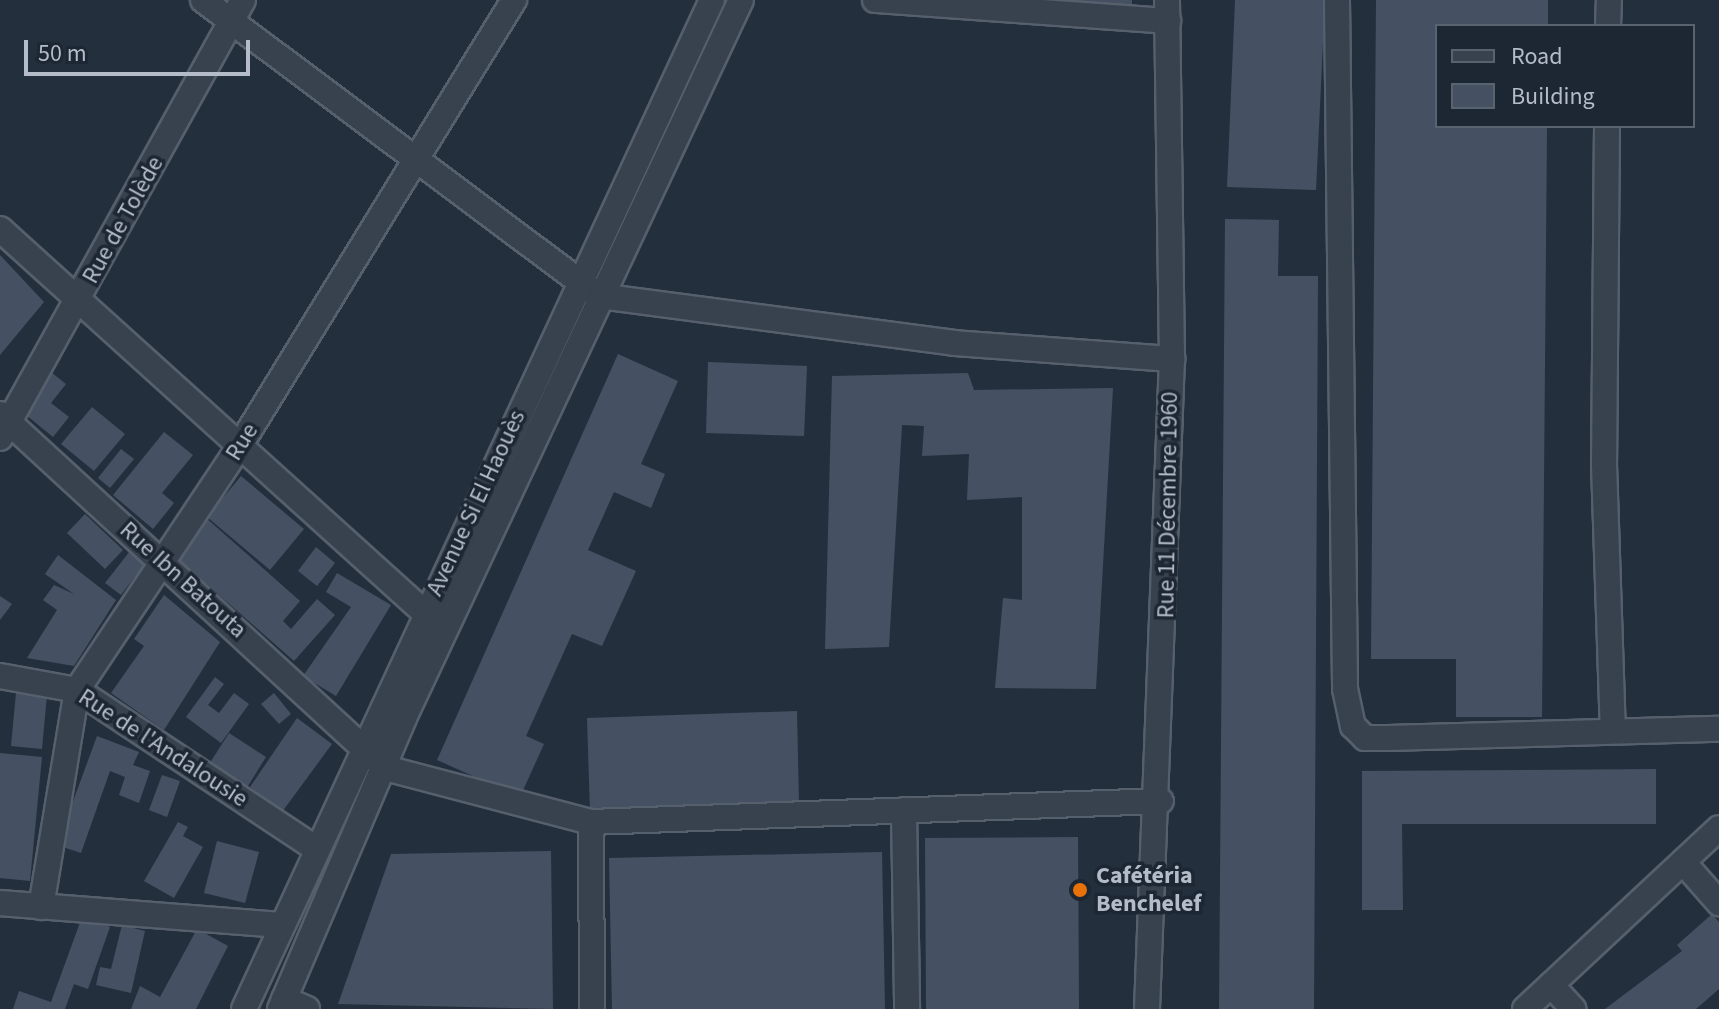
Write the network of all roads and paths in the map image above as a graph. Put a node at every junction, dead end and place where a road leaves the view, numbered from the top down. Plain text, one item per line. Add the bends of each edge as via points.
1 (203, 0) edge
2 (243, 0) edge
3 (514, 0) edge
4 (712, 0) edge
5 (741, 0) edge
6 (875, 0) edge
7 (1337, 0) edge
8 (1609, 0) edge
9 (1168, 10) edge
10 (231, 23) junction
11 (1608, 24) edge
12 (1607, 128) edge
13 (414, 161) junction
14 (0, 229) edge
15 (576, 284) junction
16 (599, 296) junction
17 (79, 301) junction
18 (1172, 359) junction
19 (3, 425) edge
20 (239, 447) junction
21 (164, 564) junction
22 (425, 613) junction
23 (0, 676) edge
24 (77, 690) junction
25 (1613, 729) junction
26 (1719, 729) edge
27 (364, 747) junction
28 (385, 768) junction
29 (1161, 801) junction
30 (904, 810) junction
31 (591, 822) junction
32 (1719, 828) edge
33 (316, 849) junction
34 (1683, 862) junction
35 (0, 903) edge
36 (1719, 903) edge
37 (41, 907) junction
38 (278, 925) junction
39 (1551, 985) junction
40 (282, 1004) edge
41 (244, 1009) edge
42 (307, 1009) edge
43 (592, 1009) edge
44 (907, 1009) edge
45 (1147, 1009) edge
46 (1525, 1009) edge
47 (1573, 1009) edge

1 - 10 street
2 - 10 street, Rue de Tolède
3 - 13 street, Rue
4 - 15 street, Avenue Si El Haouès
5 - 16 street, Avenue Si El Haouès
6 - 9 street
7 - 25 street via 1346,710 1365,738
8 - 11 street
9 - 18 street, Rue 11 Décembre 1960
10 - 13 street
10 - 17 street, Rue de Tolède
12 - 25 street via 1604,464
13 - 15 street
13 - 20 street, Rue
14 - 17 street
15 - 16 street
15 - 22 street, Avenue Si El Haouès
16 - 18 street via 954,343
16 - 28 street, Avenue Si El Haouès
17 - 19 street, Rue de Tolède
17 - 20 street
18 - 29 street, Rue 11 Décembre 1960
19 - 21 street, Rue Ibn Batouta
20 - 21 street, Rue
20 - 22 street
21 - 24 street, Rue
21 - 27 street, Rue Ibn Batouta
22 - 27 street, Avenue Si El Haouès
23 - 24 street, Rue de l'Andalousie
24 - 33 street, Rue de l'Andalousie
24 - 37 street, Rue
25 - 26 street
27 - 28 street, Rue Ibn Batouta
27 - 33 street, Avenue Si El Haouès
28 - 31 street
28 - 40 street, Avenue Si El Haouès
29 - 30 street
29 - 45 street, Rue 11 Décembre 1960
30 - 31 street
30 - 44 street
31 - 43 street
32 - 34 street
33 - 38 street, Avenue Si El Haouès
34 - 36 street
34 - 39 street
35 - 37 street
37 - 38 street
38 - 41 street, Avenue Si El Haouès
39 - 46 street
39 - 47 street
40 - 42 street

